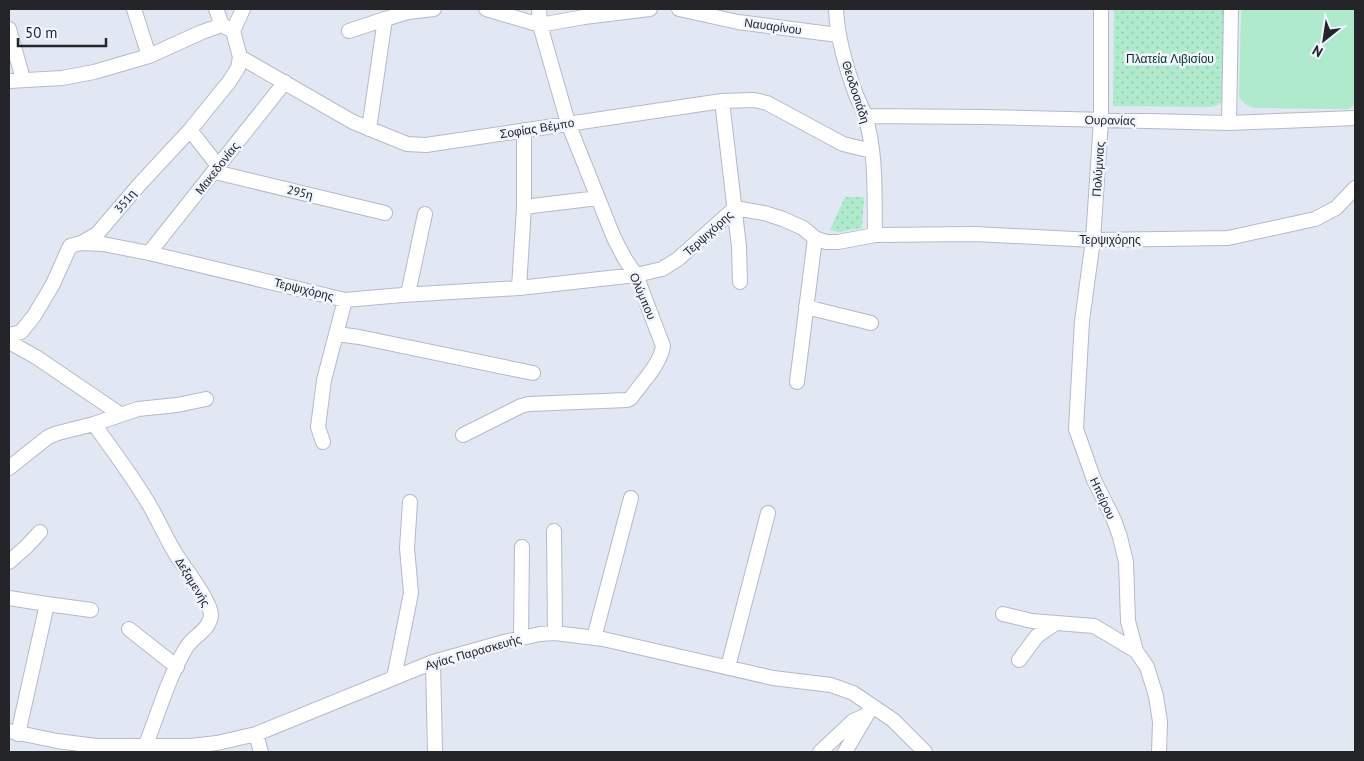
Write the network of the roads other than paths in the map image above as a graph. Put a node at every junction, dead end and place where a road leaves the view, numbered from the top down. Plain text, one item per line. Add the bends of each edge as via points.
1 (134, 9) edge
2 (216, 9) edge
3 (243, 9) edge
4 (434, 9) edge
5 (486, 9) edge
6 (538, 9) edge
7 (650, 9) edge
8 (679, 9) edge
9 (836, 9) edge
10 (1101, 9) edge
11 (1231, 9) edge
12 (500, 11) edge
13 (385, 19) junction
14 (540, 25) junction
15 (9, 28) edge
16 (227, 28) junction
17 (349, 31) dead end
18 (838, 35) junction
19 (149, 56) junction
20 (240, 57) junction
21 (23, 80) junction
22 (9, 81) edge
23 (285, 82) junction
24 (722, 101) junction
25 (865, 116) junction
26 (1355, 118) edge
27 (1101, 120) junction
28 (568, 123) junction
29 (1229, 123) junction
30 (369, 129) junction
31 (190, 130) junction
32 (524, 130) junction
33 (872, 151) junction
34 (217, 169) junction
35 (1355, 188) edge
36 (598, 198) junction
37 (524, 208) junction
38 (735, 208) junction
39 (385, 213) dead end
40 (425, 214) dead end
41 (875, 235) junction
42 (815, 238) junction
43 (1093, 240) junction
44 (81, 243) junction
45 (149, 253) junction
46 (636, 275) junction
47 (740, 282) dead end
48 (519, 288) junction
49 (408, 294) junction
50 (344, 300) junction
51 (806, 308) junction
52 (871, 323) dead end
53 (337, 334) junction
54 (9, 335) edge
55 (9, 342) edge
56 (533, 373) dead end
57 (797, 382) dead end
58 (206, 399) dead end
59 (120, 414) junction
60 (94, 424) junction
61 (463, 435) dead end
62 (323, 442) dead end
63 (9, 468) edge
64 (631, 498) dead end
65 (410, 502) dead end
66 (768, 513) dead end
67 (554, 531) dead end
68 (40, 532) dead end
69 (522, 547) dead end
70 (9, 562) edge
71 (9, 598) edge
72 (47, 604) junction
73 (92, 610) dead end
74 (1003, 614) dead end
75 (1056, 623) junction
76 (129, 629) dead end
77 (555, 633) junction
78 (520, 638) junction
79 (594, 638) junction
80 (1136, 651) junction
81 (1019, 660) dead end
82 (433, 662) junction
83 (178, 667) junction
84 (728, 667) junction
85 (394, 678) junction
86 (870, 710) junction
87 (13, 732) edge
88 (256, 734) junction
89 (190, 746) junction
90 (145, 747) junction
91 (846, 751) edge
92 (175, 752) edge
93 (261, 752) edge
94 (435, 752) edge
95 (820, 752) edge
96 (924, 752) edge
97 (1159, 752) edge

1 - 19 street
2 - 16 street
3 - 16 street
4 - 13 street
5 - 12 street
6 - 14 street, Ολύμπου
7 - 14 street
8 - 18 street, Ναυαρίνου via 738,22
9 - 18 street, Θεοδοσιάδη
10 - 27 street, Πολύμνιας
11 - 29 street
12 - 14 street
13 - 17 street
13 - 30 street
14 - 28 street, Ολύμπου
15 - 21 street
16 - 19 street
16 - 20 street
18 - 25 street, Θεοδοσιάδη
19 - 21 street via 94,72
20 - 23 street, Σοφίας Βέμπο
20 - 31 street, 351η via 235,74
21 - 22 street
23 - 30 street, Σοφίας Βέμπο
23 - 34 street, Μακεδονίας
24 - 28 street, Σοφίας Βέμπο
24 - 33 street, Σοφίας Βέμπο via 767,103 843,144
24 - 38 street
25 - 27 street, Ουρανίας
25 - 33 street, Θεοδοσιάδη
26 - 29 street, Ουρανίας
27 - 29 street, Ουρανίας
27 - 43 street, Πολύμνιας
28 - 32 street, Σοφίας Βέμπο
28 - 36 street, Ολύμπου
30 - 32 street, Σοφίας Βέμπο via 418,146
31 - 34 street
31 - 44 street, 351η via 97,234
32 - 37 street
33 - 41 street, Θεοδοσιάδη
34 - 39 street, 295η
34 - 45 street, Μακεδονίας
35 - 43 street, Τερψιχόρης via 1336,208 1316,219 1228,238
36 - 37 street
36 - 46 street, Ολύμπου via 614,238
37 - 48 street
38 - 42 street, Τερψιχόρης via 788,221
38 - 46 street, Τερψιχόρης via 672,264
38 - 47 street
40 - 49 street
41 - 42 street, Τερψιχόρης via 838,242
41 - 43 street, Τερψιχόρης via 975,234
42 - 51 street
43 - 80 street, Ηπείρου via 1082,321 1076,428 1094,480 1120,537 1126,562 1128,622
44 - 45 street, Τερψιχόρης
44 - 54 street, 351η via 70,246 34,316 21,332
45 - 50 street, Τερψιχόρης
46 - 48 street, Τερψιχόρης
46 - 61 street, Ολύμπου via 663,346 660,357 632,398 529,404
48 - 49 street, Τερψιχόρης
49 - 50 street, Τερψιχόρης
50 - 53 street
51 - 52 street
51 - 57 street
53 - 56 street
53 - 62 street via 324,380 319,415 318,427
55 - 59 street
58 - 59 street
59 - 60 street
60 - 63 street via 48,438
60 - 83 street, Δεξαμενής via 149,505 209,606 211,615 204,630 186,648
64 - 79 street
65 - 85 street via 408,548 411,593
66 - 84 street
67 - 77 street
68 - 70 street
69 - 78 street
71 - 72 street
72 - 73 street
72 - 87 street
74 - 75 street
75 - 80 street via 1094,626
75 - 81 street via 1037,636
76 - 83 street
77 - 78 street, Αγίας Παρασκευής
77 - 79 street, Αγίας Παρασκευής
78 - 82 street, Αγίας Παρασκευής
79 - 84 street, Αγίας Παρασκευής
80 - 97 street, Ηπείρου via 1147,667 1156,696 1160,722
82 - 85 street, Αγίας Παρασκευής
82 - 94 street
83 - 90 street, Δεξαμενής
84 - 86 street, Αγίας Παρασκευής via 773,678 831,685 853,694
85 - 88 street, Αγίας Παρασκευής
86 - 91 street
86 - 95 street via 853,721
86 - 96 street, Αγίας Παρασκευής via 900,726
87 - 90 street, Αγίας Παρασκευής via 82,744
88 - 89 street, Αγίας Παρασκευής
88 - 93 street
89 - 90 street, Αγίας Παρασκευής
89 - 92 street

